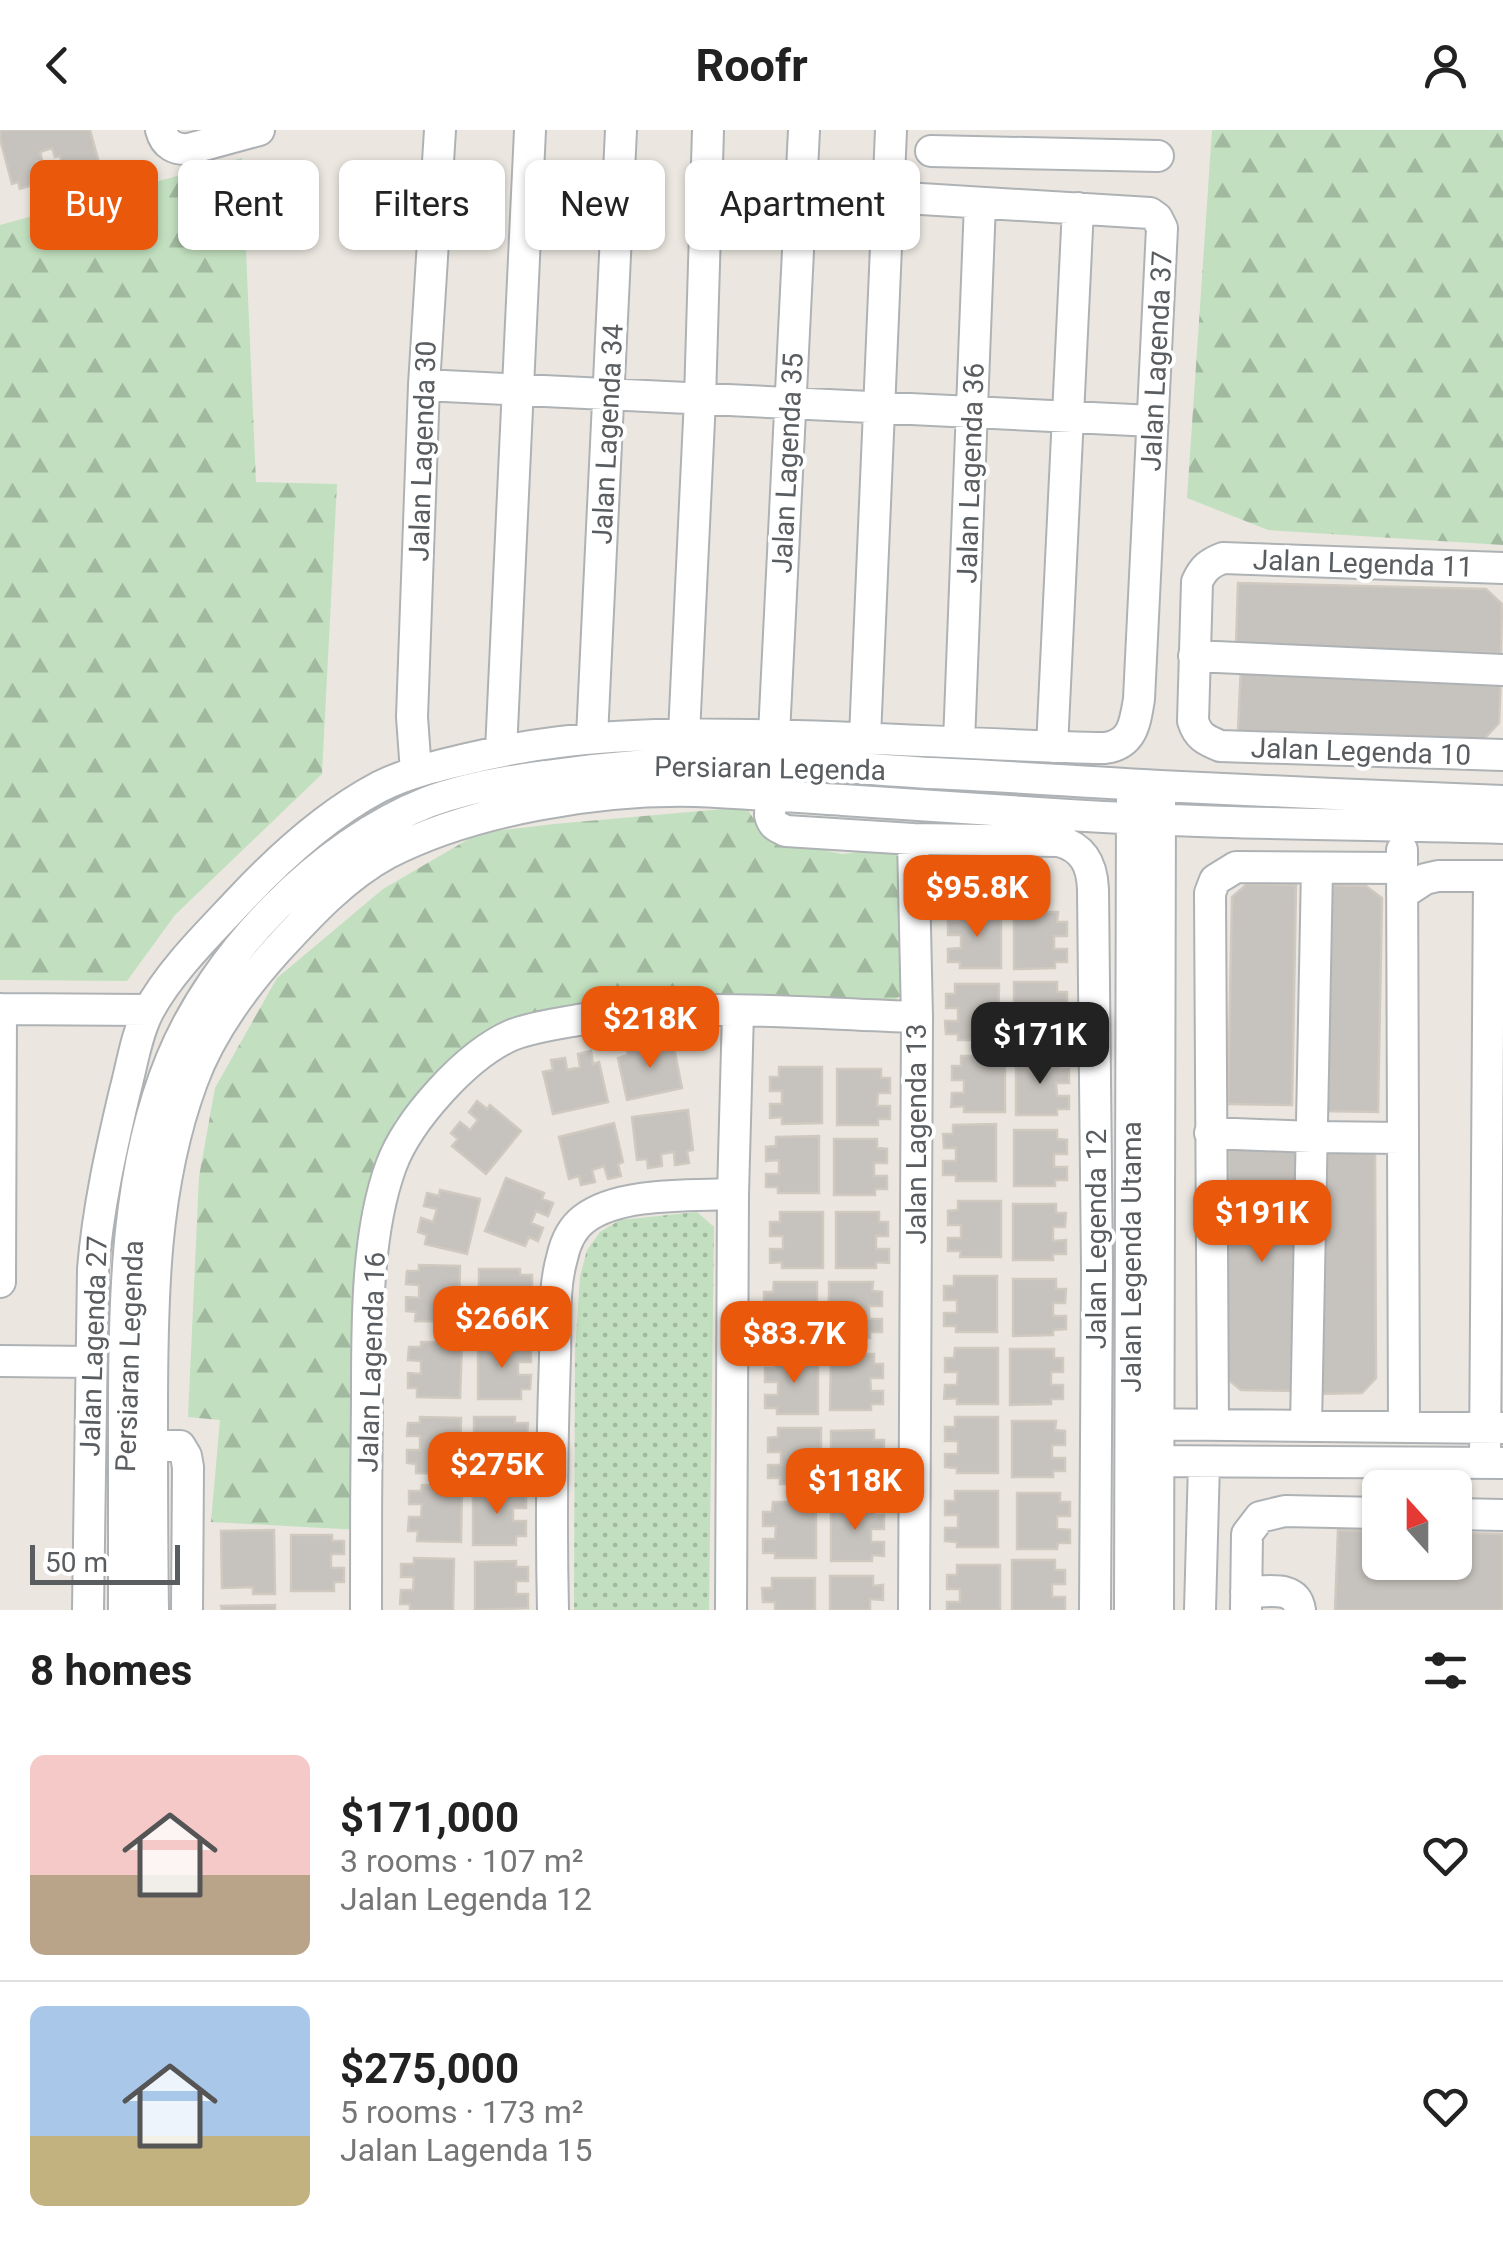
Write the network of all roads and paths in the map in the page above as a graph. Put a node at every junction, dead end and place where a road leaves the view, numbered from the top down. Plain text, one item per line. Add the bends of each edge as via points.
1 (160, 130) edge
2 (440, 130) edge
3 (530, 130) edge
4 (621, 130) edge
5 (708, 130) edge
6 (804, 130) edge
7 (891, 130) edge
8 (252, 131) edge
9 (932, 141) edge
10 (1158, 156) dead end
11 (802, 160) edge
12 (890, 160) edge
13 (920, 199) edge
14 (928, 200) junction
15 (980, 203) junction
16 (1078, 208) junction
17 (797, 250) edge
18 (886, 250) edge
19 (424, 385) junction
20 (518, 390) junction
21 (609, 394) junction
22 (700, 399) junction
23 (790, 404) junction
24 (879, 407) junction
25 (972, 412) junction
26 (1068, 417) junction
27 (1154, 422) junction
28 (1503, 568) edge
29 (1194, 656) junction
30 (1503, 670) edge
31 (684, 734) junction
32 (592, 737) junction
33 (865, 738) junction
34 (959, 742) junction
35 (1052, 747) junction
36 (773, 749) junction
37 (501, 751) junction
38 (1503, 755) edge
39 (416, 772) junction
40 (1146, 785) junction
41 (770, 795) junction
42 (1503, 801) edge
43 (1146, 819) junction
44 (1402, 826) junction
45 (1438, 826) junction
46 (1503, 828) edge
47 (913, 839) junction
48 (1317, 869) junction
49 (1485, 876) edge
50 (1402, 881) junction
51 (252, 886) junction
52 (286, 918) junction
53 (1, 1009) edge
54 (149, 1010) junction
55 (738, 1012) junction
56 (918, 1017) junction
57 (1210, 1133) junction
58 (1312, 1137) junction
59 (1403, 1138) junction
60 (1495, 1162) edge
61 (733, 1194) junction
62 (1096, 1270) junction
63 (1145, 1270) junction
64 (0, 1282) edge
65 (0, 1361) edge
66 (91, 1362) junction
67 (1145, 1424) junction
68 (1213, 1425) junction
69 (1306, 1426) junction
70 (1404, 1427) junction
71 (1494, 1428) edge
72 (90, 1443) junction
73 (138, 1444) junction
74 (1144, 1461) junction
75 (1204, 1463) junction
76 (1358, 1463) junction
77 (1494, 1463) edge
78 (1362, 1479) edge
79 (1362, 1512) edge
80 (1472, 1514) edge
81 (1503, 1515) edge
82 (1246, 1601) edge
83 (88, 1610) edge
84 (124, 1610) edge
85 (152, 1610) edge
86 (187, 1610) edge
87 (366, 1610) edge
88 (552, 1610) edge
89 (731, 1610) edge
90 (914, 1610) edge
91 (1095, 1610) edge
92 (1130, 1610) edge
93 (1158, 1610) edge
94 (1200, 1610) edge
95 (1300, 1610) edge

1 - 8 street via 178,150
2 - 19 street, Jalan Lagenda 30
3 - 20 street
4 - 21 street, Jalan Lagenda 34
5 - 22 street
6 - 11 street, Jalan Lagenda 35
7 - 12 street
9 - 10 street
9 - 14 street
13 - 14 street, Jalan Lagenda 37
14 - 15 street, Jalan Lagenda 37
15 - 16 street, Jalan Lagenda 37
15 - 25 street, Jalan Lagenda 36
16 - 26 street
16 - 27 street, Jalan Lagenda 37 via 1150,212 1162,228
17 - 23 street, Jalan Lagenda 35
18 - 24 street
19 - 20 street
19 - 39 street, Jalan Lagenda 30 via 412,717
20 - 21 street
20 - 37 street
21 - 22 street
21 - 32 street, Jalan Lagenda 34
22 - 23 street
22 - 31 street
23 - 24 street
23 - 36 street, Jalan Lagenda 35
24 - 25 street
24 - 33 street
25 - 26 street
25 - 34 street, Jalan Lagenda 36
26 - 27 street
26 - 35 street
27 - 35 street, Jalan Lagenda 37 via 1135,725 1116,746
28 - 29 street, Jalan Legenda 11 via 1223,558 1197,582
29 - 30 street
29 - 38 street, Jalan Legenda 10 via 1196,732 1220,746
31 - 32 street, Jalan Lagenda 27
31 - 36 street, Jalan Lagenda 27
32 - 37 street, Jalan Lagenda 27
33 - 34 street
33 - 36 street
34 - 35 street
36 - 40 street, Persiaran Legenda via 855,769
36 - 41 street, Jalan Lagenda 35
36 - 52 street, Persiaran Legenda via 503,782 428,803 326,861
37 - 39 street, Jalan Lagenda 27
39 - 51 street, Jalan Lagenda 27 via 378,787 320,825
40 - 42 street, Persiaran Legenda
40 - 43 street, Jalan Legenda Utama
41 - 43 street, Persiaran Legenda
41 - 47 street, Jalan Legenda 12 via 778,828
41 - 52 street, Persiaran Legenda via 608,795 452,825 387,854
43 - 44 street, Persiaran Legenda
43 - 63 street, Jalan Legenda Utama
44 - 45 street, Persiaran Legenda
44 - 50 street
45 - 46 street, Persiaran Legenda
45 - 49 street via 1446,853
47 - 56 street, Jalan Lagenda 13
47 - 62 street, Jalan Legenda 12 via 1059,841 1076,848 1090,867
48 - 50 street
48 - 57 street via 1236,867 1210,893
48 - 58 street
49 - 50 street
49 - 60 street
50 - 59 street
51 - 52 street
51 - 54 street, Jalan Lagenda 27
52 - 73 street, Persiaran Legenda via 209,1044 182,1110 156,1236 152,1364
53 - 54 street
53 - 64 street
54 - 66 street, Jalan Lagenda 27 via 100,1204
55 - 56 street, Jalan Lagenda 16
55 - 61 street
55 - 87 street, Jalan Lagenda 16 via 600,1016 512,1036 483,1052 408,1131 390,1170 372,1272
56 - 90 street, Jalan Lagenda 13
57 - 58 street
57 - 68 street
58 - 59 street
58 - 69 street
59 - 70 street
60 - 71 street
61 - 88 street via 601,1208 568,1238 557,1299
61 - 89 street
62 - 63 street
62 - 91 street, Jalan Legenda 12
63 - 67 street, Jalan Legenda Utama
65 - 66 street
66 - 72 street, Jalan Lagenda 27
67 - 68 street
67 - 74 street, Jalan Legenda Utama
68 - 69 street
69 - 70 street
70 - 71 street
71 - 77 street
72 - 73 street
72 - 83 street, Jalan Lagenda 27
73 - 84 street, Persiaran Legenda
73 - 85 street, Persiaran Legenda
73 - 86 street via 180,1446 186,1456
74 - 75 street
74 - 92 street, Jalan Legenda Utama
74 - 93 street, Jalan Legenda Utama
75 - 76 street
75 - 94 street
76 - 77 street
76 - 78 street
79 - 82 street via 1260,1517 1247,1534
80 - 81 street
82 - 95 street via 1284,1592 1295,1596

